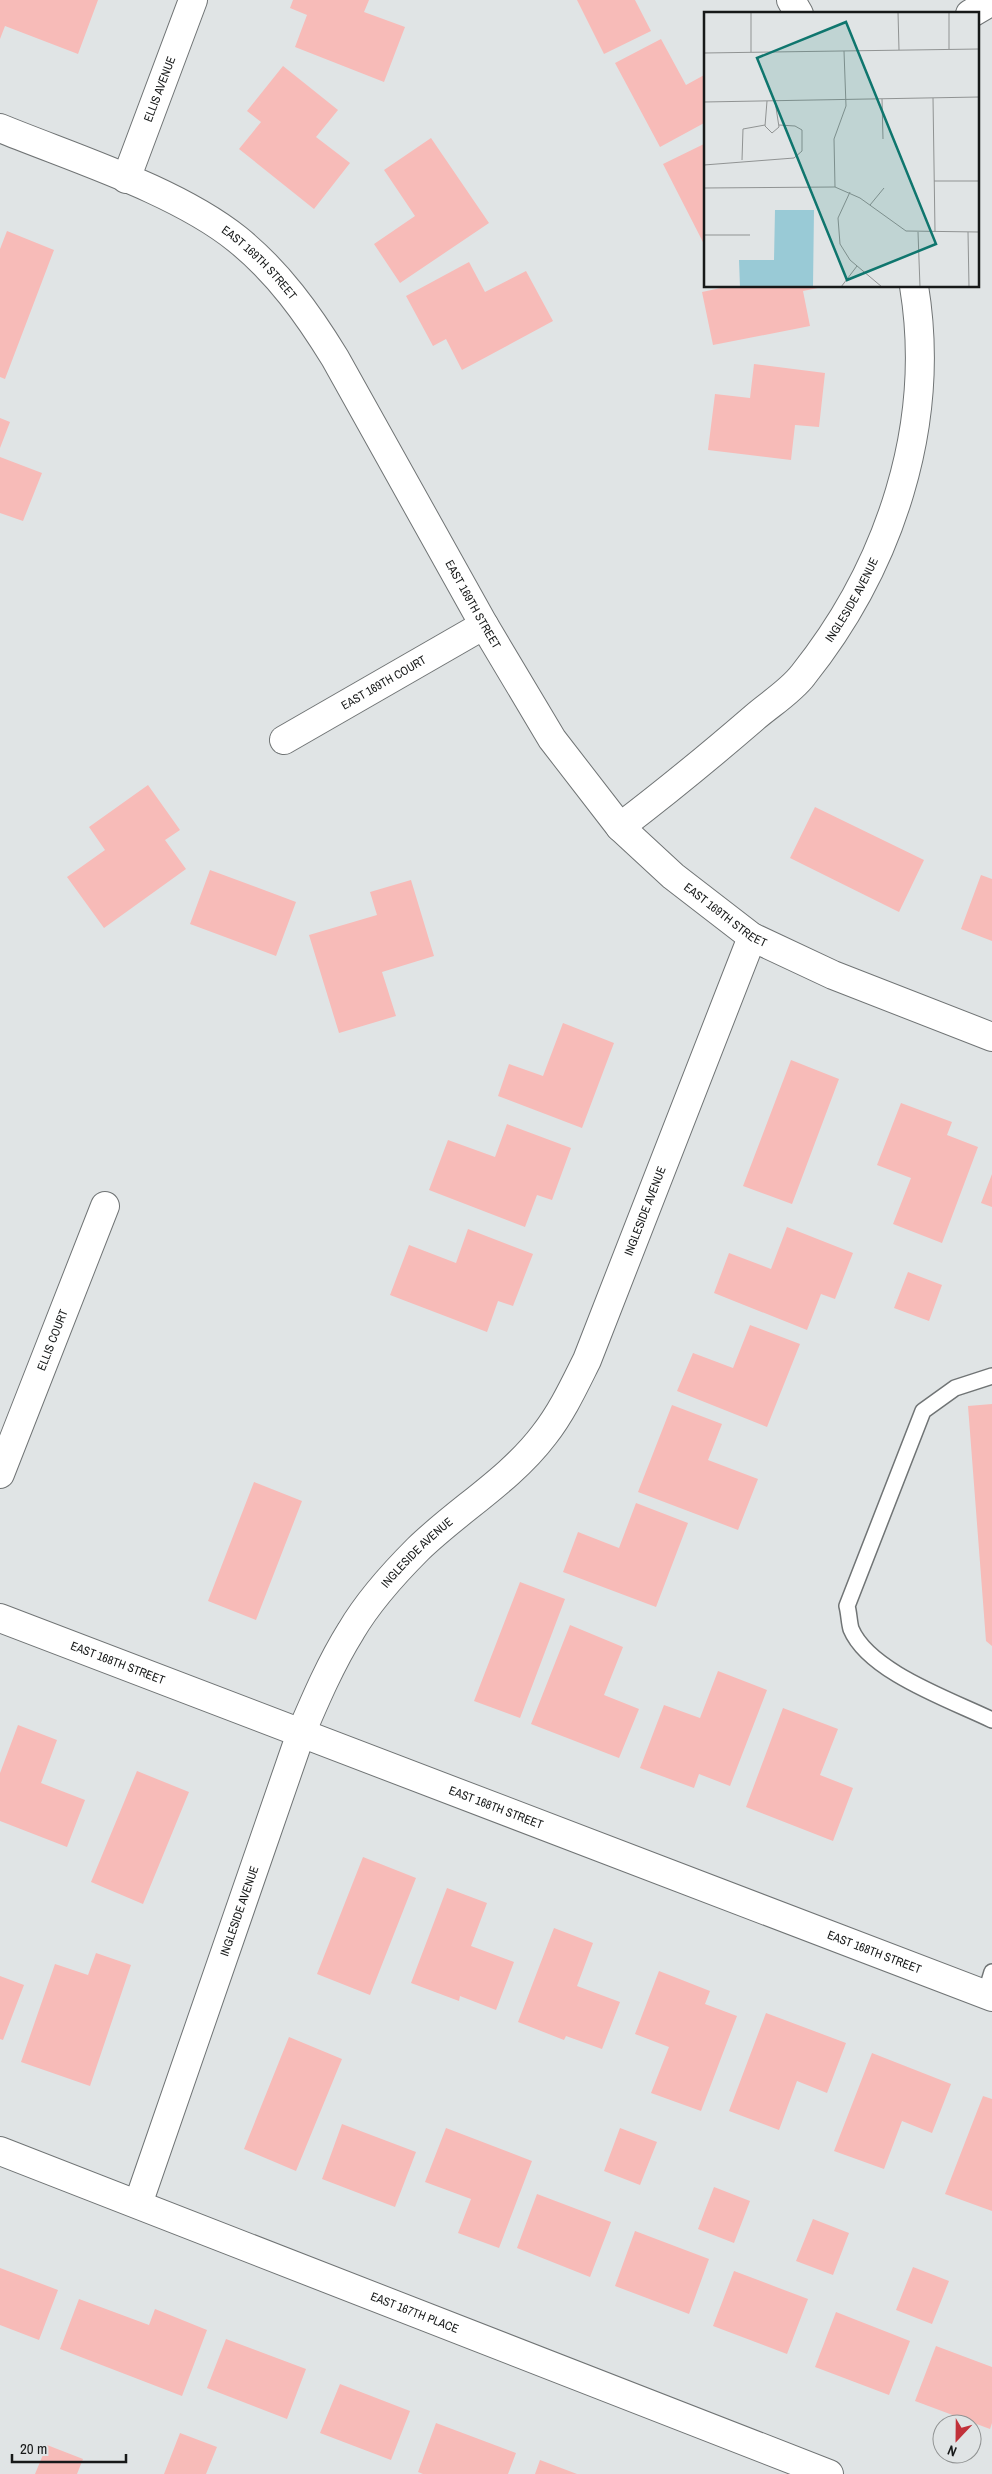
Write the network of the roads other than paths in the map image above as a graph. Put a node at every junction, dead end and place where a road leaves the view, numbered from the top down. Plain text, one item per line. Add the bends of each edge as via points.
1 (193, 0) edge
2 (791, 0) edge
3 (992, 1) edge
4 (798, 12) edge
5 (973, 12) edge
6 (0, 128) edge
7 (126, 179) junction
8 (914, 288) edge
9 (484, 624) junction
10 (284, 740) dead end
11 (620, 827) junction
12 (752, 937) junction
13 (992, 1037) edge
14 (105, 1206) dead end
15 (992, 1376) edge
16 (0, 1474) edge
17 (0, 1618) edge
18 (992, 1720) edge
19 (301, 1733) junction
20 (990, 1988) edge
21 (0, 2151) edge
22 (138, 2204) junction
23 (829, 2474) edge

1 - 7 street, ELLIS AVENUE
2 - 4 street
3 - 5 street
6 - 7 street, EAST 169TH STREET
7 - 9 street, EAST 169TH STREET via 180,203 236,238 287,288 335,358
8 - 11 street, INGLESIDE AVENUE via 920,368 912,444 896,506 870,570 839,623 802,676 696,768
9 - 10 street, EAST 169TH COURT
9 - 11 street, EAST 169TH STREET via 552,739
11 - 12 street, EAST 169TH STREET via 673,876
12 - 13 street, EAST 169TH STREET via 833,975
12 - 19 street, INGLESIDE AVENUE via 588,1360 566,1402 544,1436 527,1454 418,1549 384,1588 352,1629 330,1668
14 - 16 street, ELLIS COURT
15 - 18 lane via 955,1388 923,1411 847,1606 851,1628 865,1650 891,1672
17 - 19 street, EAST 168TH STREET
19 - 20 street, EAST 168TH STREET
19 - 22 street, INGLESIDE AVENUE
21 - 22 street, EAST 167TH PLACE
22 - 23 street, EAST 167TH PLACE

